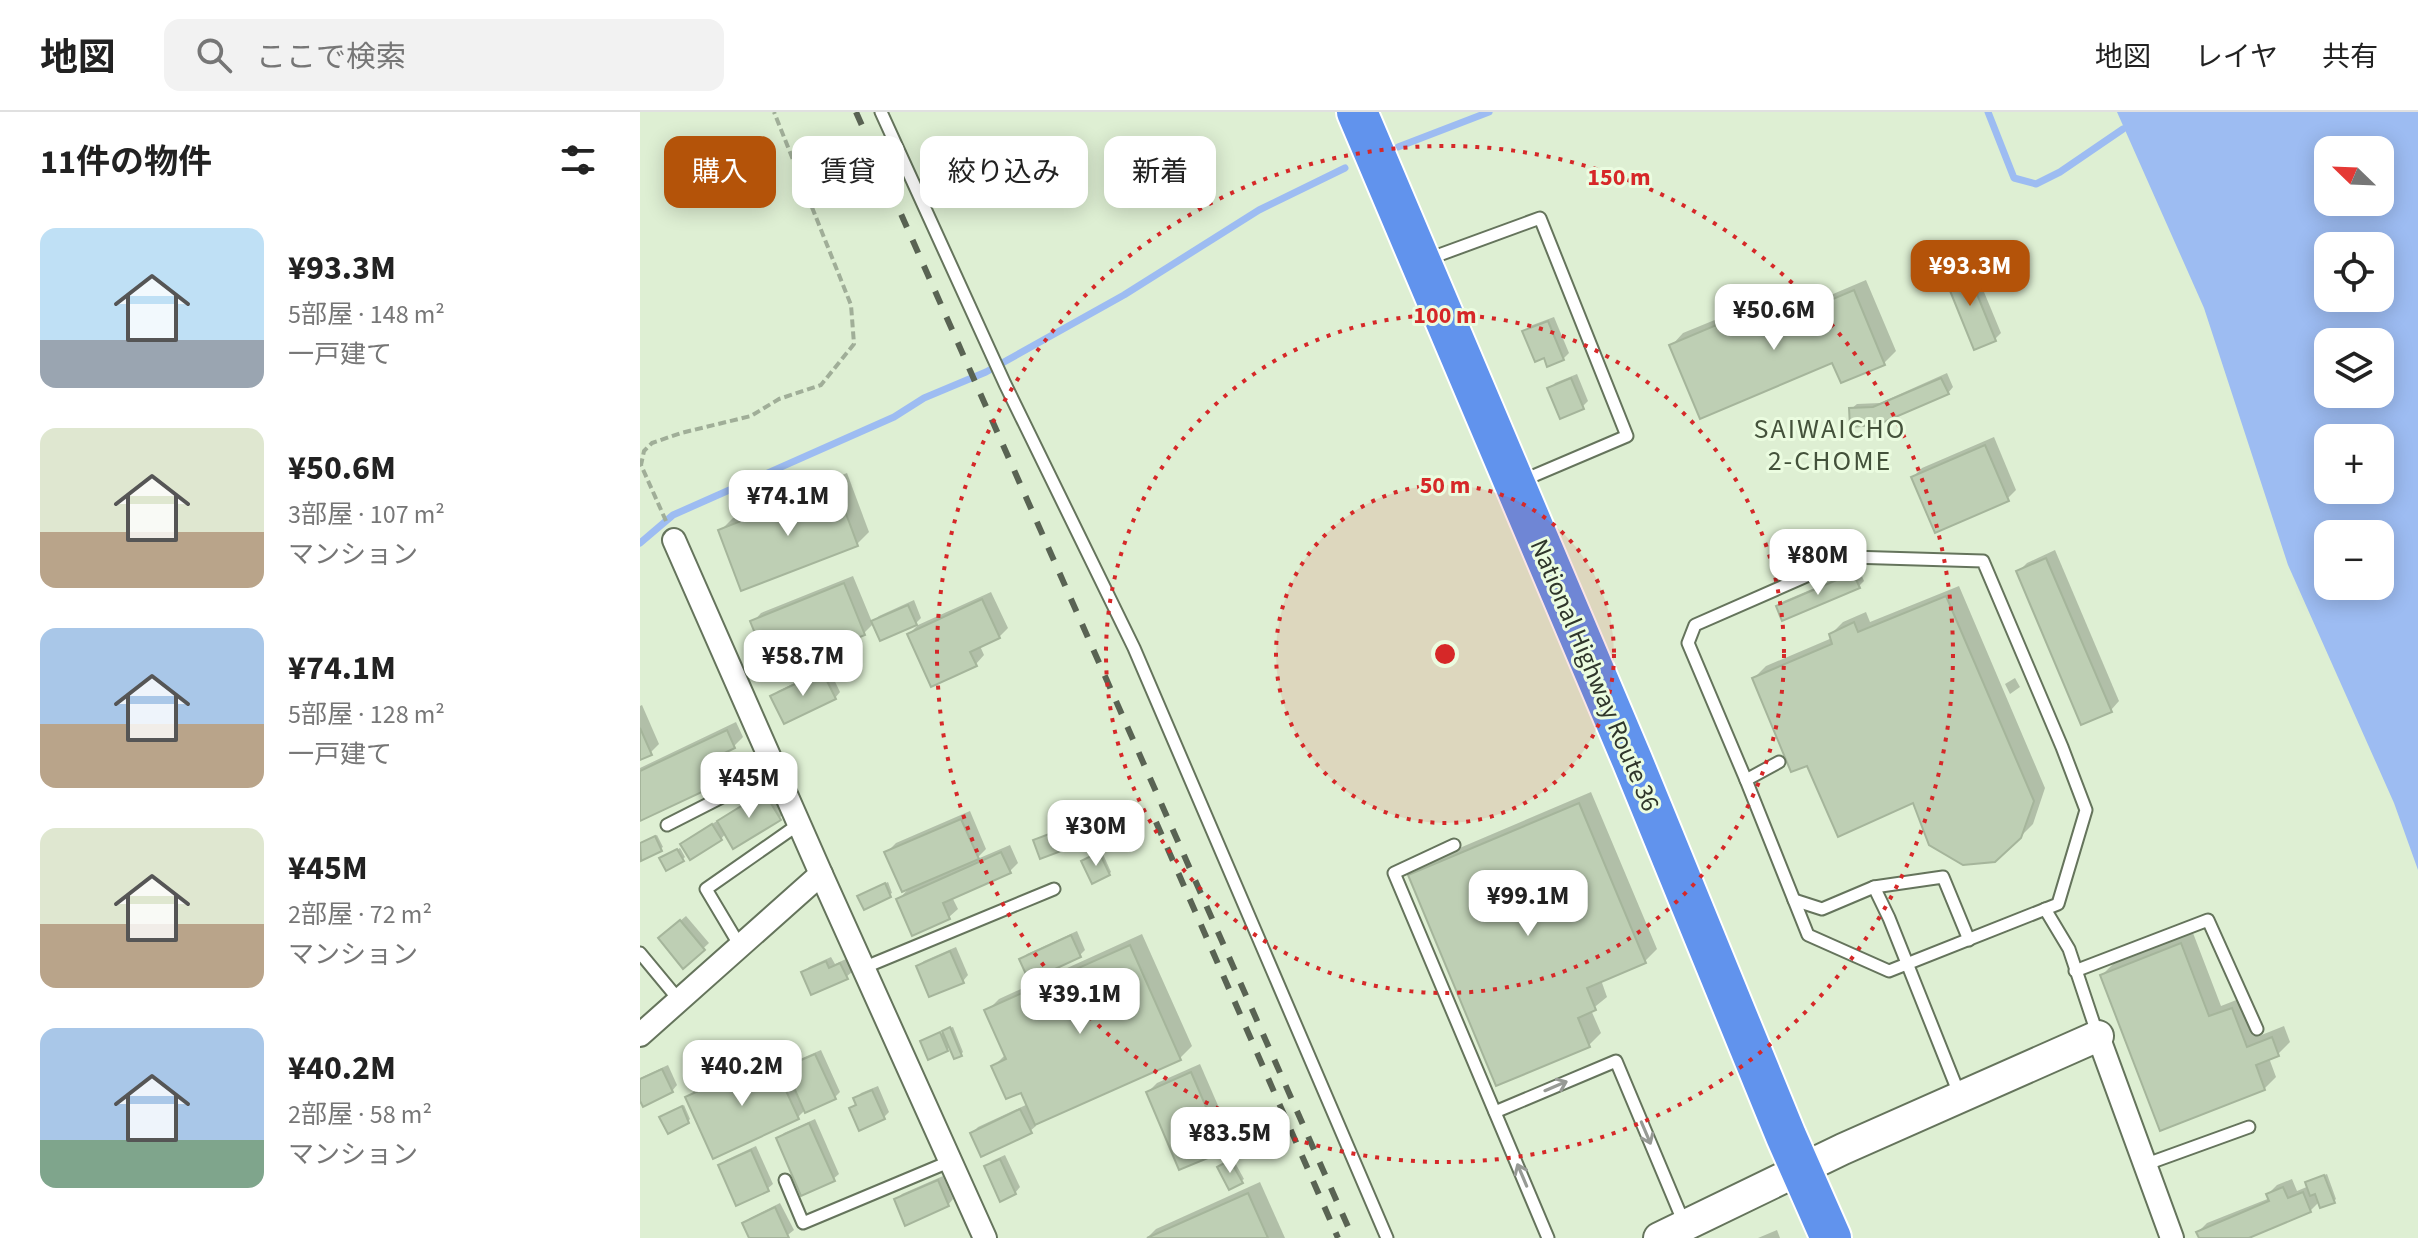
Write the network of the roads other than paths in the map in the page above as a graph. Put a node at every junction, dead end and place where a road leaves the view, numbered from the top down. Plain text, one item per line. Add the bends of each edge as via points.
1 (881, 112) edge
2 (1357, 112) edge
3 (1420, 262) junction
4 (1514, 484) junction
5 (674, 540) dead end
6 (1779, 762) dead end
7 (775, 770) junction
8 (1746, 780) junction
9 (799, 824) junction
10 (667, 825) dead end
11 (1454, 845) dead end
12 (821, 874) junction
13 (1874, 887) junction
14 (1054, 889) dead end
15 (1794, 900) junction
16 (2045, 909) junction
17 (1969, 940) junction
18 (740, 946) junction
19 (640, 953) edge
20 (1907, 966) junction
21 (863, 968) junction
22 (2075, 971) junction
23 (679, 1000) junction
24 (2257, 1029) dead end
25 (640, 1035) edge
26 (2098, 1036) junction
27 (1960, 1097) junction
28 (1495, 1112) junction
29 (2249, 1127) dead end
30 (951, 1161) junction
31 (2143, 1165) junction
32 (1801, 1170) junction
33 (785, 1180) dead end
34 (1672, 1232) edge
35 (985, 1238) edge
36 (1387, 1238) edge
37 (1548, 1238) edge
38 (1831, 1238) edge
39 (2172, 1238) edge

1 - 36 lane via 1134,648
2 - 3 highway, National Highway Route 36
3 - 4 highway, National Highway Route 36
3 - 4 lane via 1540,218 1627,436
4 - 32 highway, National Highway Route 36
5 - 7 street
6 - 8 lane
7 - 9 street
7 - 10 lane
8 - 15 lane
8 - 16 lane via 1688,643 1695,625 1850,557 1983,561 2086,810 2058,904
9 - 12 street
9 - 18 lane via 706,889
11 - 28 lane via 1394,873
12 - 18 street
12 - 21 street
13 - 15 lane via 1822,909
13 - 17 lane via 1943,877
13 - 20 lane
14 - 21 lane
15 - 20 lane via 1808,935 1889,971
16 - 17 lane
16 - 22 lane via 2069,949
17 - 20 lane
18 - 23 street
19 - 23 lane
20 - 27 lane
21 - 30 street
22 - 24 lane via 2208,920
22 - 26 lane
23 - 25 street
26 - 27 street
26 - 31 street
27 - 32 street
28 -> 34 lane via 1616,1061
37 -> 28 lane
29 - 31 lane
30 - 33 lane via 803,1223
30 - 35 street
31 - 39 street
32 - 34 street
32 - 38 highway, National Highway Route 36

